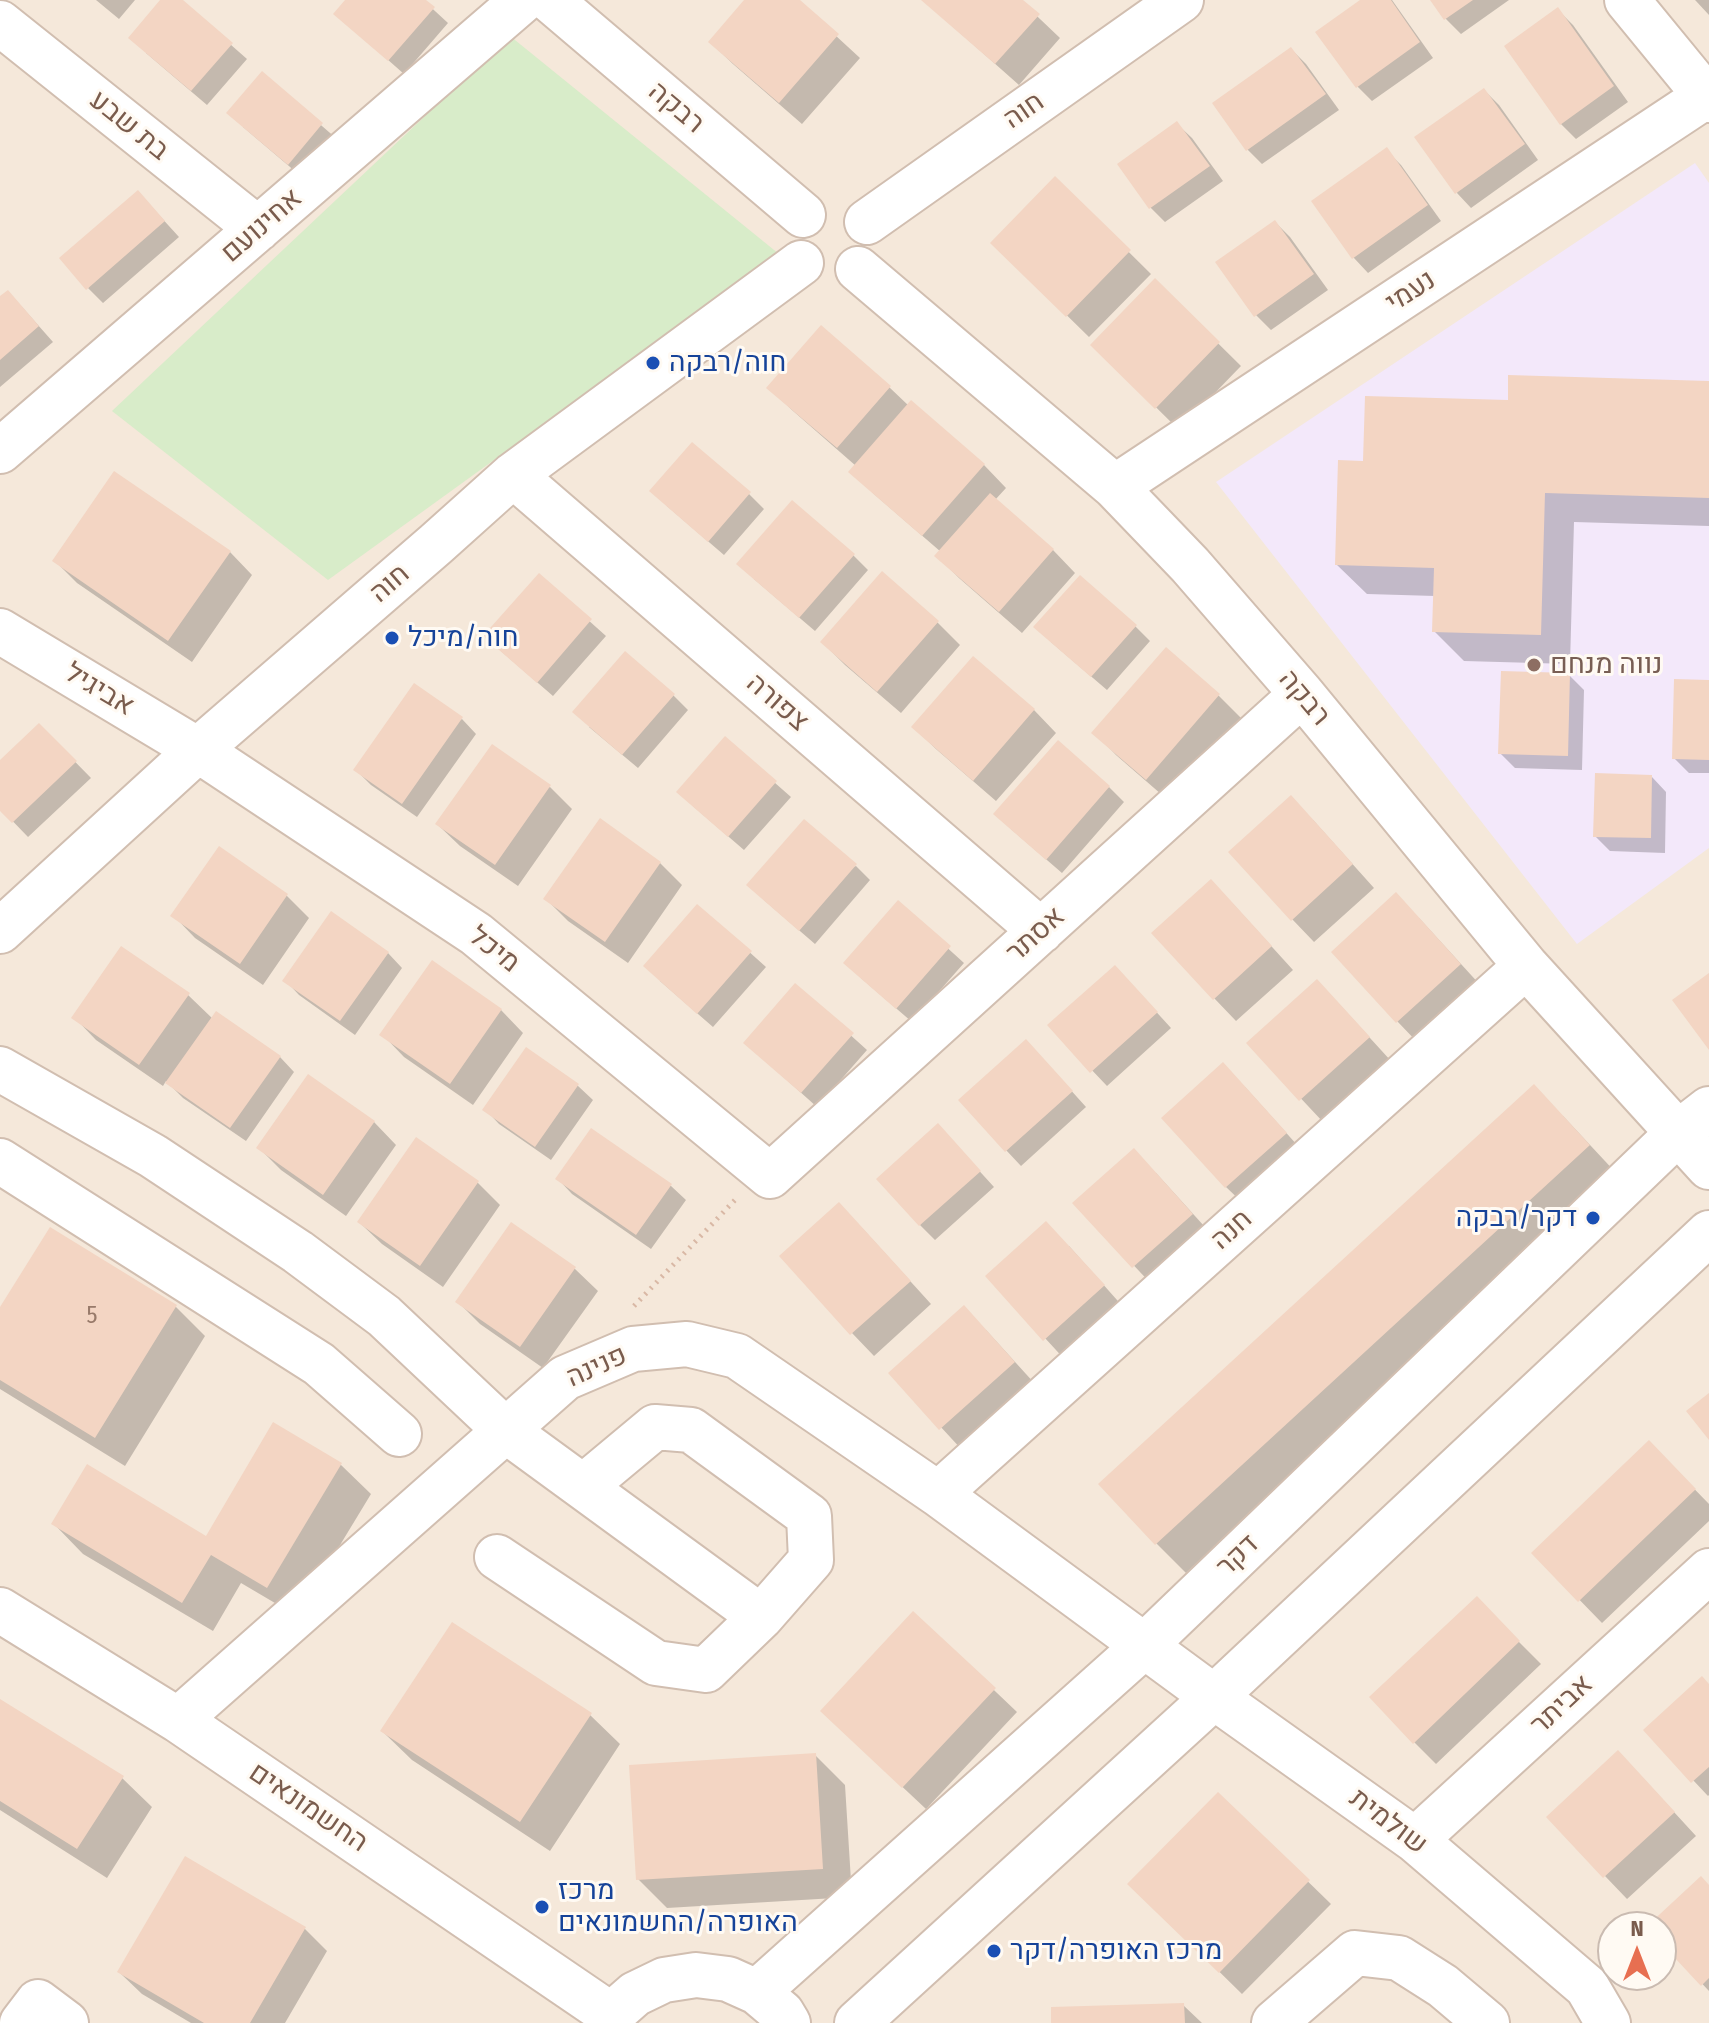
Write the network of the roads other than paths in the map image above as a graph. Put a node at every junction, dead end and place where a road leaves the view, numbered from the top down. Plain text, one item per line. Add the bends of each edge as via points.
1 (523, 0) edge
2 (550, 0) edge
3 (1627, 0) edge
4 (1149, 8) edge
5 (0, 23) edge
6 (1708, 98) edge
7 (803, 215) junction
8 (867, 222) junction
9 (258, 229) junction
10 (801, 263) junction
11 (858, 269) junction
12 (0, 451) edge
13 (513, 475) junction
14 (1115, 487) junction
15 (0, 631) edge
16 (1302, 694) junction
17 (198, 750) junction
18 (0, 931) edge
19 (1041, 931) junction
20 (1526, 966) junction
21 (0, 1069) edge
22 (1693, 1121) edge
23 (0, 1161) edge
24 (1709, 1167) edge
25 (767, 1174) joint
26 (1709, 1233) edge
27 (505, 1430) junction
28 (399, 1434) dead end
29 (583, 1487) junction
30 (938, 1494) junction
31 (497, 1557) dead end
32 (1709, 1571) edge
33 (0, 1610) edge
34 (761, 1617) junction
35 (1144, 1646) junction
36 (1214, 1697) junction
37 (178, 1720) junction
38 (1415, 1840) junction
39 (757, 1992) junction
40 (1303, 2015) edge
41 (609, 2019) edge
42 (22, 2023) edge
43 (66, 2023) edge
44 (788, 2023) edge
45 (857, 2023) edge
46 (1487, 2023) edge
47 (1608, 2023) edge

1 - 9 street, אחינועם
2 - 7 street, רבקה
3 - 6 street
4 - 8 street, חוה
5 - 9 street, בת שבע
6 - 14 street, נעמי
7 - 8 street via 814,205 844,202
7 - 10 street via 794,234
8 - 11 street via 870,251
9 - 12 street, אחינועם
10 - 11 street via 829,278
10 - 13 street, חוה
11 - 14 street, רבקה
13 - 17 street, חוה
13 - 19 street, צפורה
14 - 16 street, רבקה
15 - 17 street, אביגיל
16 - 19 street, אסתר
16 - 20 street, רבקה
17 - 18 street, חוה
17 - 25 street, מיכל via 476,934
19 - 25 street, אסתר
20 - 22 street, רבקה
20 - 30 street, חנה
21 - 27 street via 153,1156 298,1252 384,1316
22 - 24 street, רבקה
22 - 35 street, דקר
23 - 28 street via 319,1364
26 - 36 street
27 - 29 street
27 - 30 street, פנינה via 565,1378 633,1349 687,1344 737,1356
27 - 37 street, פנינה
29 - 34 street
29 - 34 street via 655,1427 691,1430 809,1516 811,1560
30 - 35 street, פנינה
31 - 34 street via 656,1663 706,1670
32 - 38 street, אביתר
33 - 37 street, החשמונאים
35 - 36 street, שולמית
35 - 39 street, דקר
36 - 38 street, שולמית
36 - 45 street
37 - 41 street, החשמונאים
38 - 47 street, שולמית via 1587,1987
39 - 41 street via 728,1979 696,1975 664,1980 635,1994
39 - 44 street
40 - 46 street via 1355,1953 1399,1958
42 - 43 street via 38,2002

